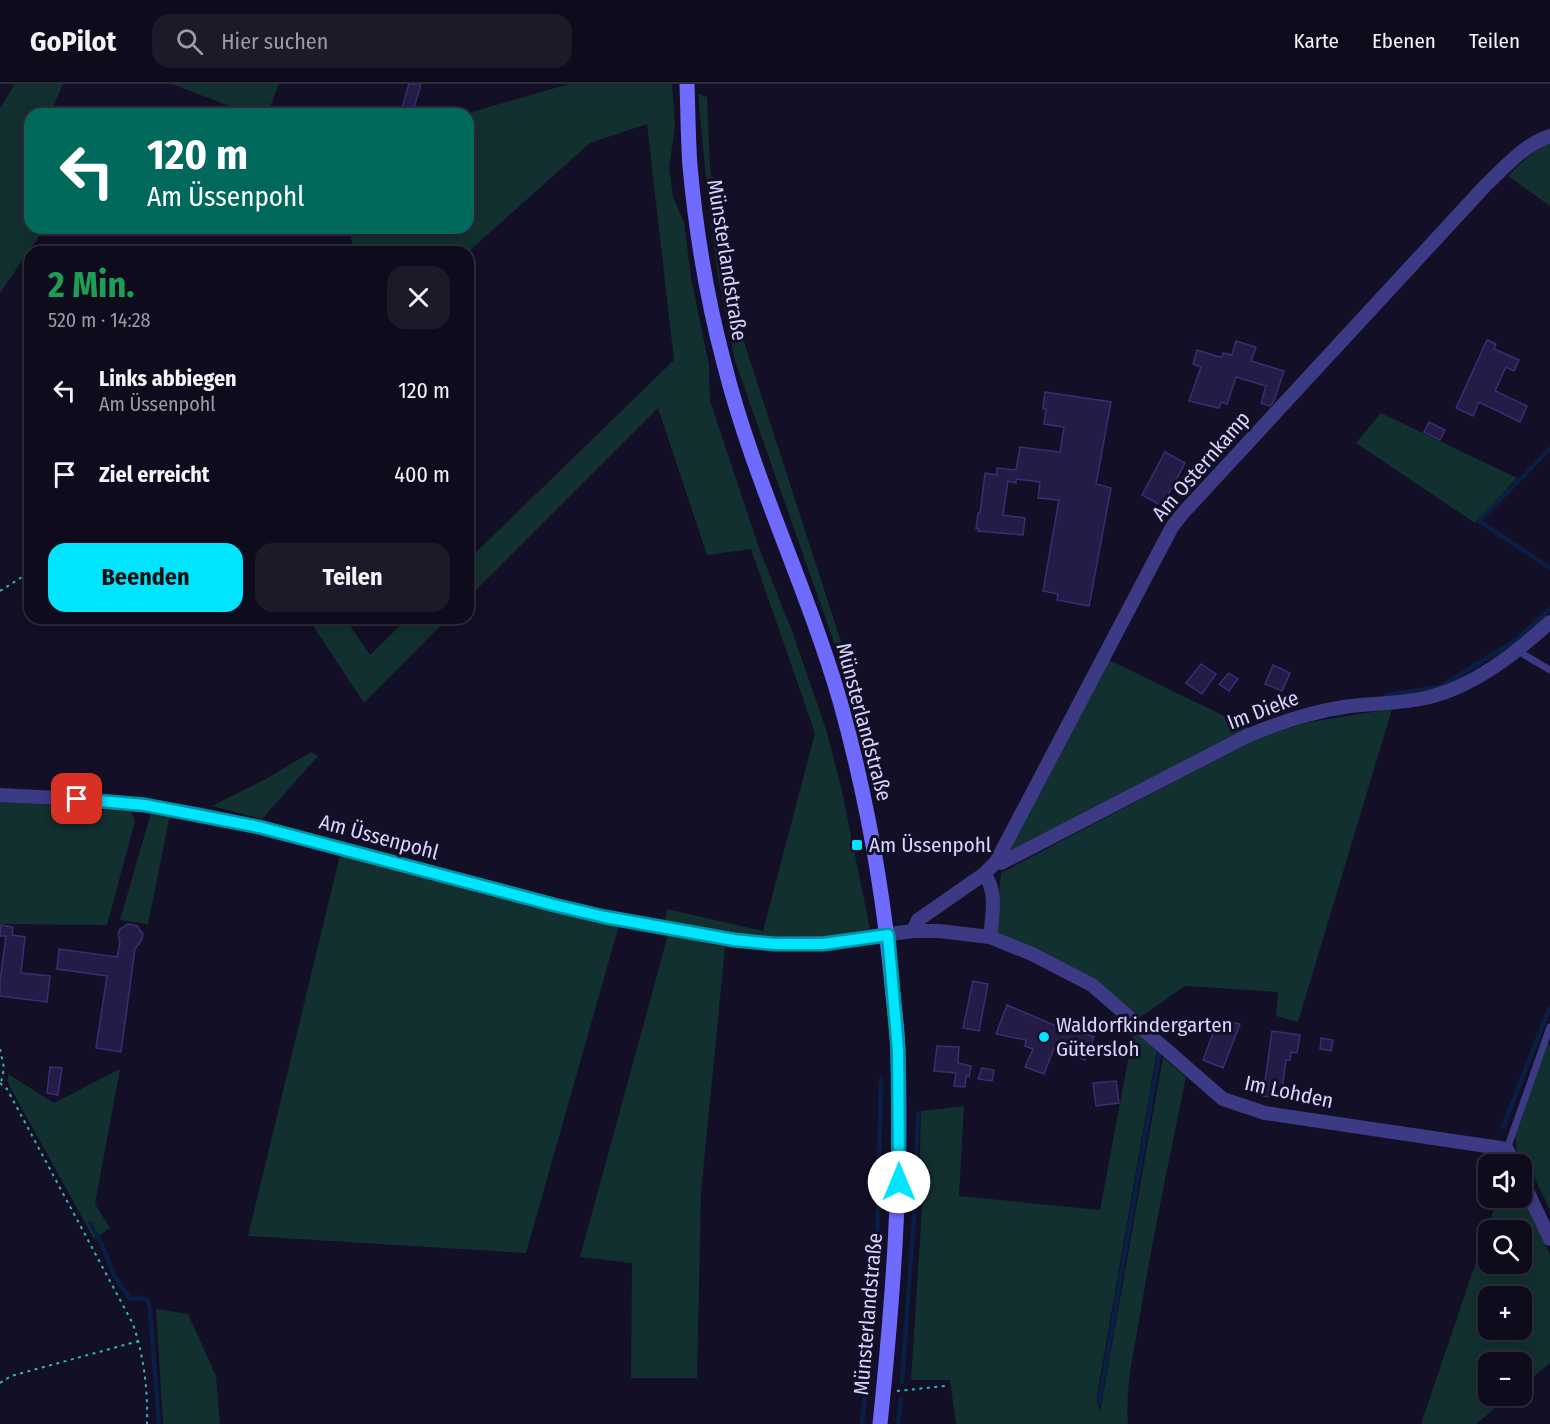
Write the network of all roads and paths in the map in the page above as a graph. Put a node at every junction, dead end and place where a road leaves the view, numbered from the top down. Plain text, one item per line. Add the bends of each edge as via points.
1 (687, 84) edge
2 (1550, 136) edge
3 (24, 576) edge
4 (0, 591) edge
5 (1550, 622) edge
6 (1518, 651) junction
7 (1550, 670) edge
8 (0, 795) edge
9 (996, 862) junction
10 (984, 874) junction
11 (913, 932) junction
12 (888, 935) junction
13 (990, 937) junction
14 (1550, 1027) edge
15 (0, 1049) edge
16 (0, 1083) edge
17 (1507, 1149) junction
18 (1509, 1154) edge
19 (1532, 1201) edge
20 (1550, 1239) edge
21 (139, 1341) junction
22 (0, 1383) edge
23 (945, 1386) dead end
24 (883, 1393) junction
25 (147, 1424) edge
26 (880, 1424) edge

1 - 12 main road, Münsterlandstraße via 690,167 704,277 724,365 840,701 867,814
2 - 9 street, Am Osternkamp via 1516,155 1485,186 1172,527
3 - 4 path
5 - 6 street, Im Dieke
6 - 7 lane
6 - 9 street, Im Dieke via 1474,678 1432,697 1343,707 1258,732 1001,863
8 - 12 street, Am Üssenpohl via 145,805 203,815 554,905 734,940 823,944
9 - 10 street, Am Osternkamp
10 - 11 street, Am Osternkamp via 918,920
10 - 13 street via 993,897
11 - 12 street, Im Lohden
11 - 13 street, Im Lohden
12 - 24 main road, Münsterlandstraße via 898,1050 899,1182 894,1288
13 - 17 street, Im Lohden via 1092,985 1223,1099 1265,1113
14 - 17 lane
15 - 16 path via 4,1068
16 - 21 path via 7,1089 134,1324
17 - 18 street
19 - 20 street
21 - 22 path
21 - 25 path via 146,1378
23 - 24 path
24 - 26 main road, Münsterlandstraße

